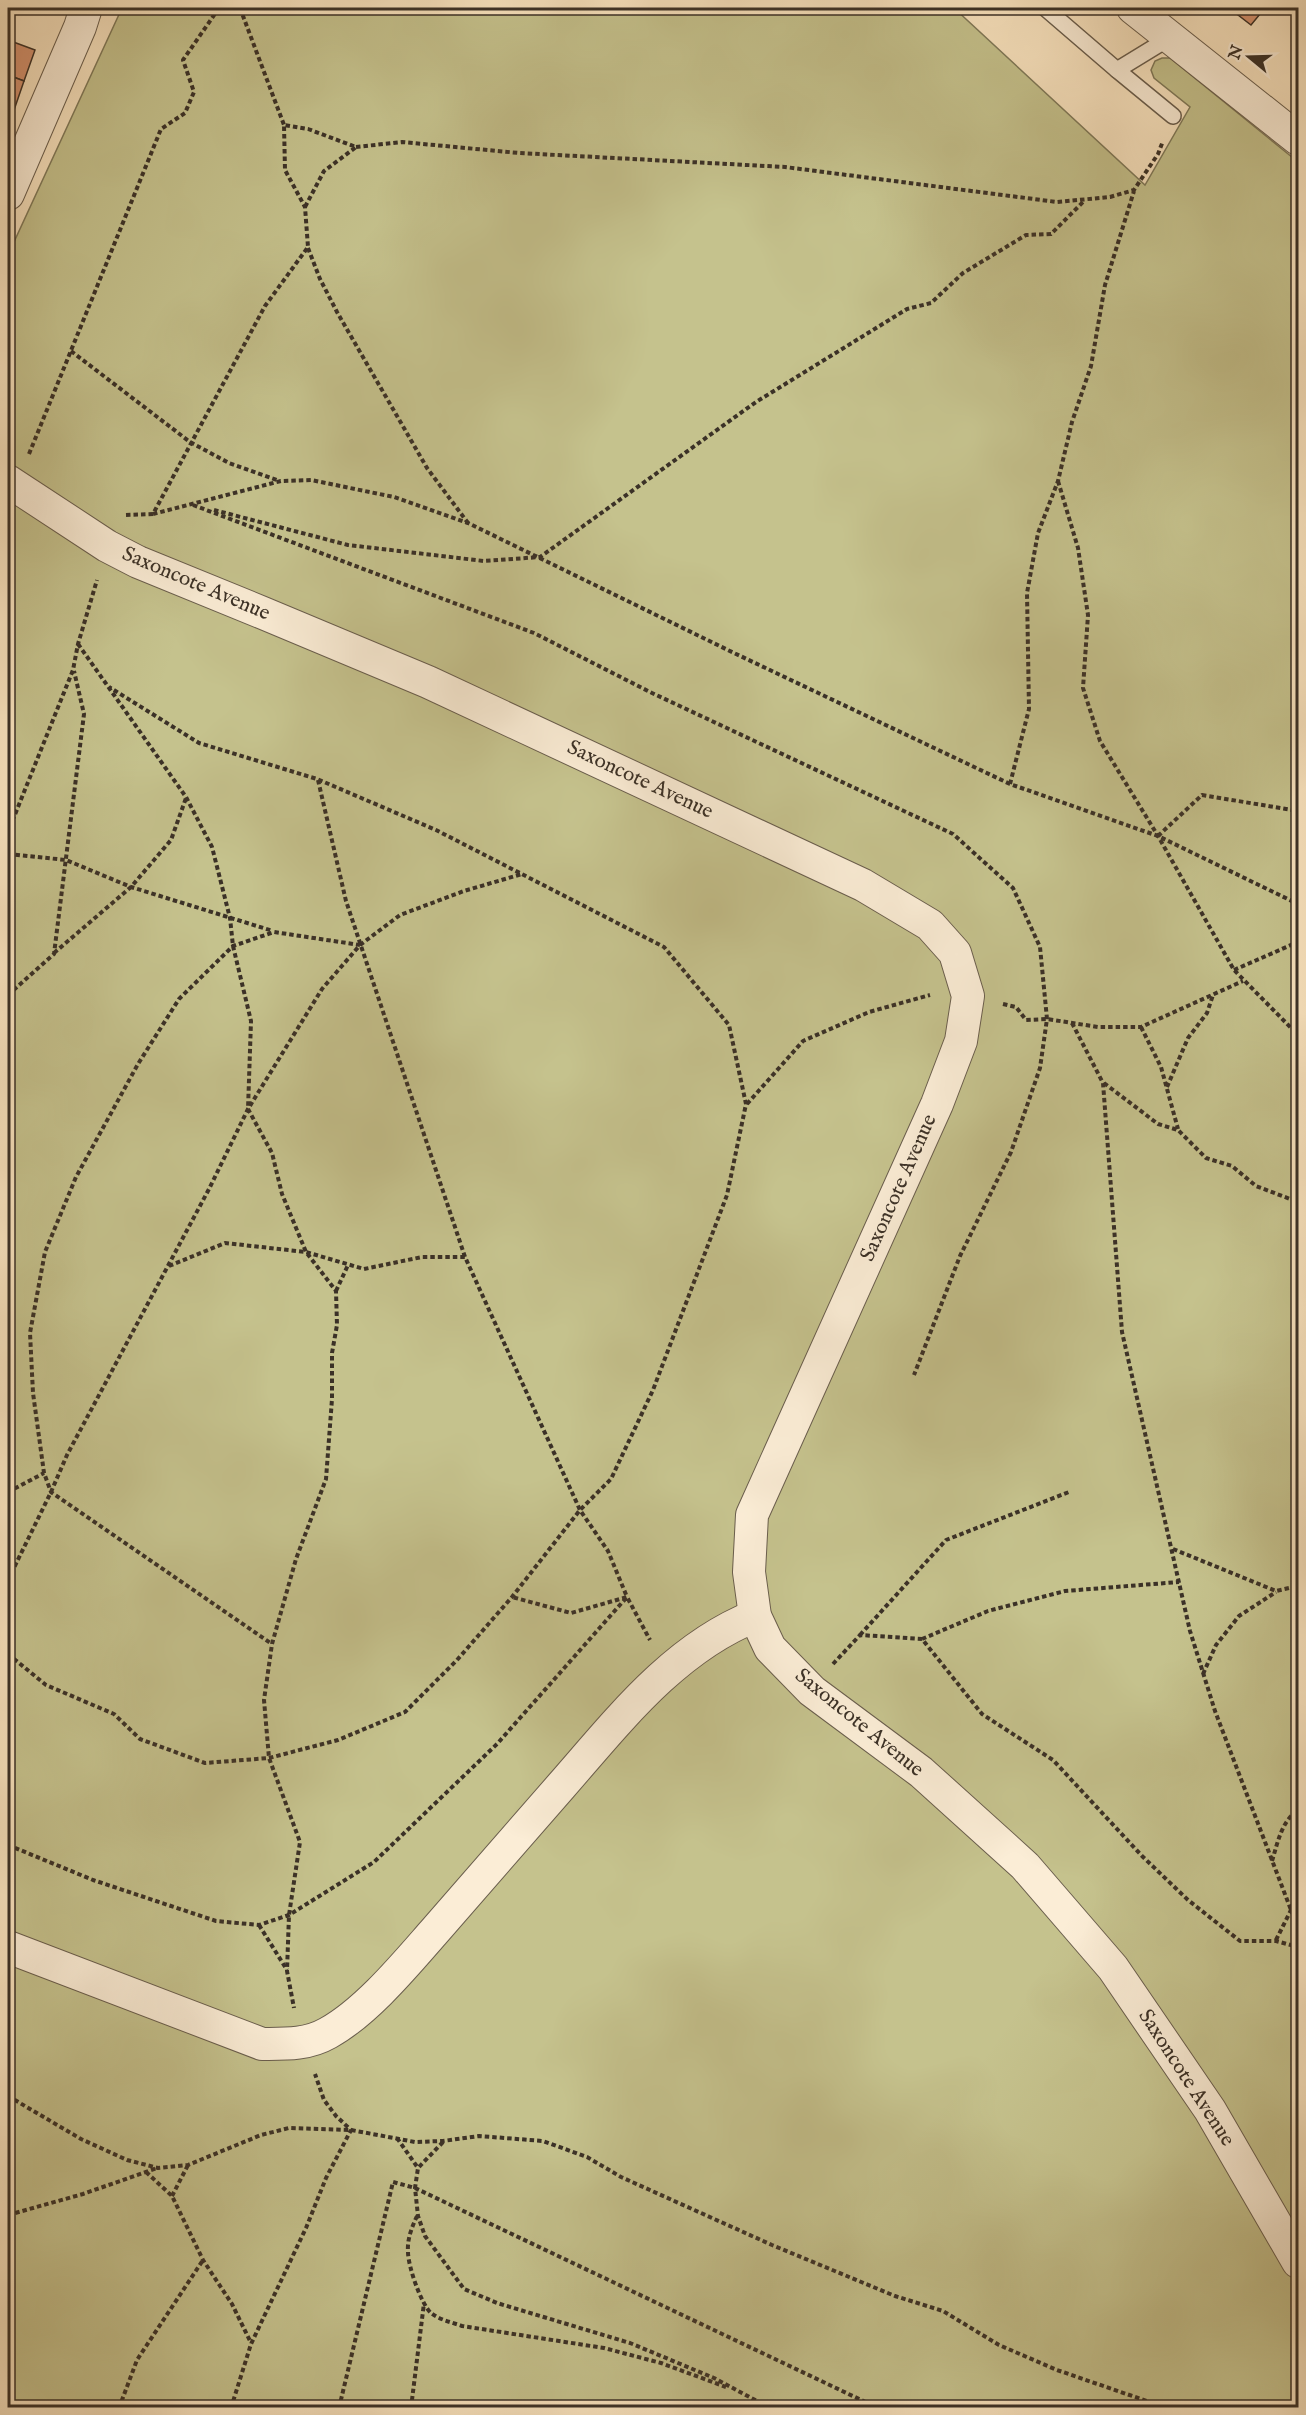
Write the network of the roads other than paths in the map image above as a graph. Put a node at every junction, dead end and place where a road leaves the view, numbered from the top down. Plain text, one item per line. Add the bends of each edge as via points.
1 (86, 8) edge
2 (1045, 8) edge
3 (1133, 8) edge
4 (1171, 37) junction
5 (1117, 70) junction
6 (1173, 116) road end
7 (1299, 139) edge
8 (8, 194) edge
9 (11, 484) edge
10 (755, 1616) junction
11 (8, 1947) edge
12 (1299, 2262) edge

1 - 8 street
2 - 5 lane
3 - 4 street
4 - 5 lane
4 - 7 street
5 - 6 lane
9 - 10 street, Saxoncote Avenue via 138,562 428,682 863,885 930,925 955,953 968,996 961,1041 937,1104 752,1515 749,1572
10 - 11 street via 720,1631 670,1669 621,1718 424,1944 368,2003 328,2033 297,2044 262,2044
10 - 12 street, Saxoncote Avenue via 770,1648 812,1690 921,1772 1025,1866 1113,1968 1210,2110

